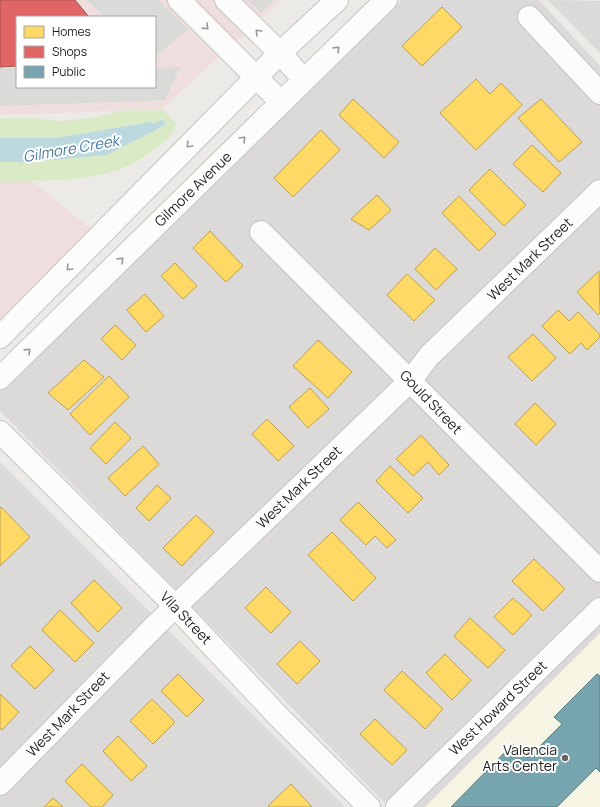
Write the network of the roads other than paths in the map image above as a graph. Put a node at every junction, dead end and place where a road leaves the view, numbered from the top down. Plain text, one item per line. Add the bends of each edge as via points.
1 (178, 0) edge
2 (226, 0) edge
3 (337, 0) edge
4 (386, 0) edge
5 (529, 17) dead end
6 (280, 53) junction
7 (257, 77) junction
8 (304, 80) junction
9 (600, 93) edge
10 (281, 102) junction
11 (600, 192) edge
12 (261, 232) dead end
13 (0, 337) edge
14 (0, 378) edge
15 (410, 380) junction
16 (0, 432) edge
17 (600, 572) edge
18 (175, 606) junction
19 (600, 609) edge
20 (0, 784) edge
21 (369, 807) edge
22 (397, 807) edge

1 -> 7 street
6 -> 2 street
3 - 6 street
8 -> 4 street, Gilmore Avenue
5 - 9 street
6 - 7 street
6 - 8 street
7 - 10 street
7 -> 13 street
8 - 10 street, Gilmore Avenue
14 -> 10 street, Gilmore Avenue
11 - 15 street, West Mark Street via 429,356
12 - 15 street, Gould Street
15 - 17 street, Gould Street
15 - 18 street, West Mark Street
16 - 18 street, Vila Street
18 - 20 street, West Mark Street
18 - 21 street, Vila Street via 277,715
19 - 22 street, West Howard Street

